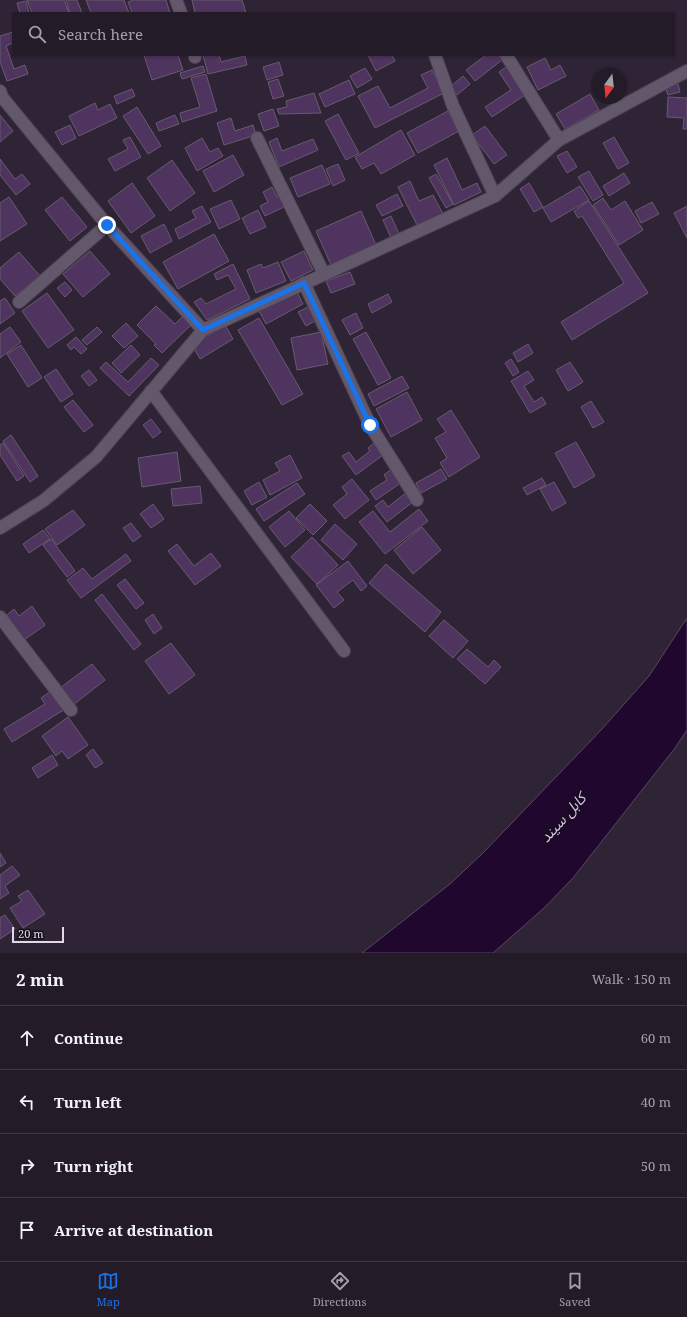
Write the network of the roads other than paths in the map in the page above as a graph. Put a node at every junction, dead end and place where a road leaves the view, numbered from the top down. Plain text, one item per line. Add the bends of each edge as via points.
1 (176, 0) edge
2 (181, 12) edge
3 (435, 56) edge
4 (507, 56) edge
5 (687, 71) edge
6 (1, 96) edge
7 (257, 138) dead end
8 (559, 140) junction
9 (495, 196) junction
10 (107, 225) junction
11 (324, 274) junction
12 (304, 283) junction
13 (19, 302) dead end
14 (203, 330) junction
15 (151, 391) junction
16 (417, 500) dead end
17 (0, 528) edge
18 (0, 617) edge
19 (344, 651) dead end
20 (71, 710) dead end

1 - 2 street
3 - 9 street via 453,106
4 - 8 street
5 - 8 street
6 - 10 street
7 - 11 street
8 - 9 street
9 - 11 street
10 - 13 street
10 - 14 street
11 - 12 street
12 - 14 street
12 - 16 street via 370,425
14 - 15 street
15 - 17 street via 96,457 43,501
15 - 19 street
18 - 20 street

